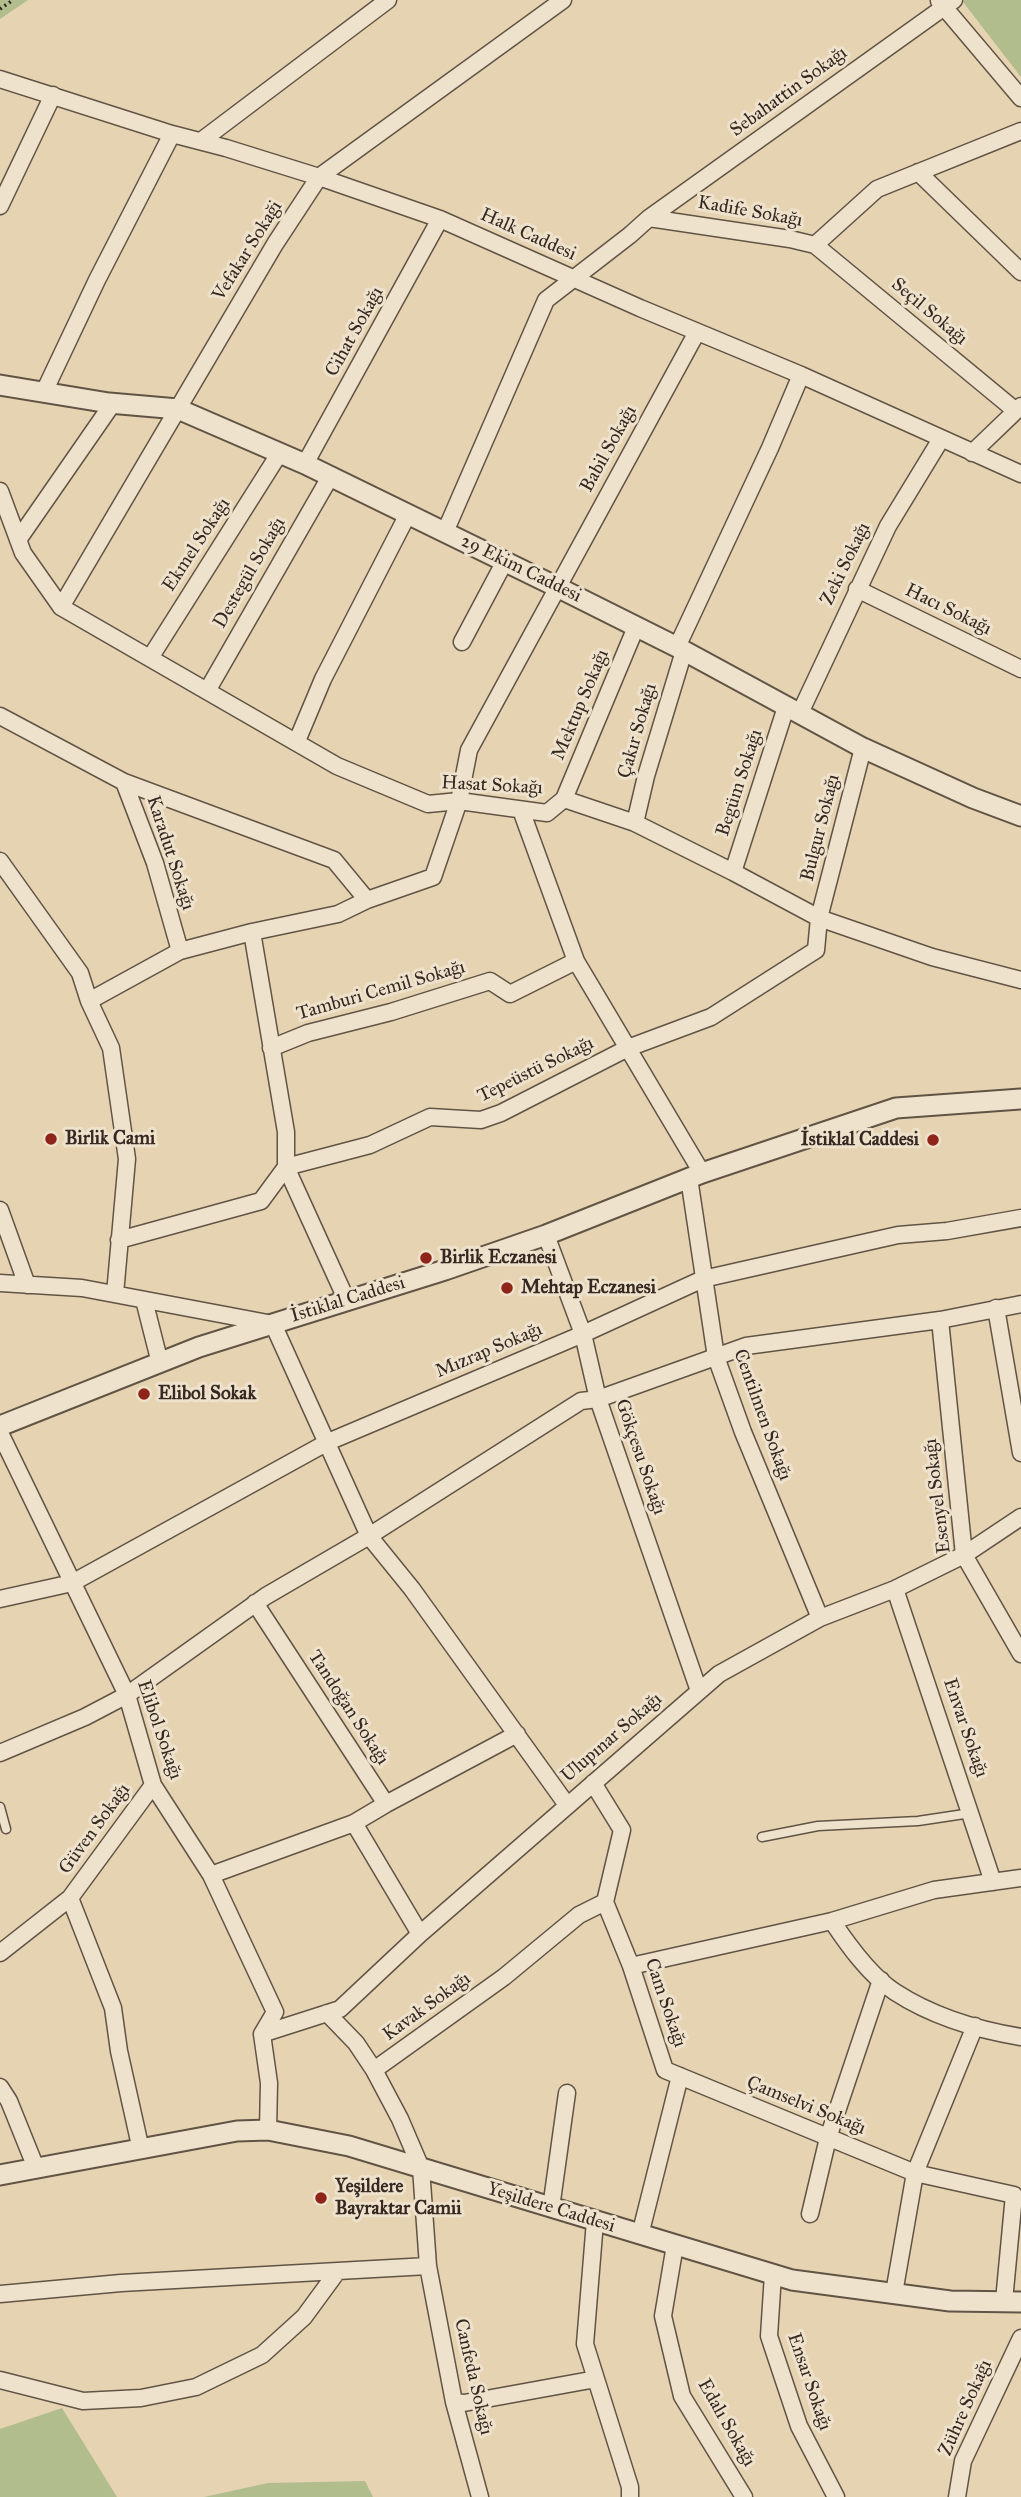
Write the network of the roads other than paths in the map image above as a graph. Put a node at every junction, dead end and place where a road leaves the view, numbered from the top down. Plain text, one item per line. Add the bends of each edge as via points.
1 (388, 0) edge
2 (563, 0) edge
3 (945, 2) edge
4 (0, 79) edge
5 (53, 95) junction
6 (1021, 98) edge
7 (1021, 131) edge
8 (172, 134) junction
9 (201, 141) junction
10 (918, 172) junction
11 (319, 177) junction
12 (0, 206) edge
13 (649, 218) junction
14 (440, 219) junction
15 (815, 245) junction
16 (1021, 272) edge
17 (572, 278) junction
18 (697, 332) junction
19 (801, 375) junction
20 (0, 385) edge
21 (44, 392) junction
22 (113, 403) junction
23 (1018, 408) edge
24 (178, 409) junction
25 (941, 439) junction
26 (972, 453) junction
27 (279, 454) junction
28 (306, 464) junction
29 (1021, 474) edge
30 (330, 477) junction
31 (0, 491) edge
32 (408, 514) junction
33 (445, 533) junction
34 (18, 540) junction
35 (505, 561) junction
36 (557, 587) junction
37 (857, 589) junction
38 (61, 607) junction
39 (636, 627) junction
40 (462, 642) dead end
41 (680, 649) junction
42 (150, 658) junction
43 (1021, 668) edge
44 (207, 691) junction
45 (793, 710) junction
46 (0, 716) edge
47 (297, 741) junction
48 (863, 748) junction
49 (124, 782) junction
50 (564, 799) junction
51 (459, 801) junction
52 (521, 810) junction
53 (1021, 816) edge
54 (635, 823) junction
55 (0, 861) edge
56 (733, 872) junction
57 (367, 900) junction
58 (819, 918) junction
59 (252, 932) junction
60 (180, 951) junction
61 (576, 961) junction
62 (1021, 980) edge
63 (89, 1001) junction
64 (271, 1048) junction
65 (628, 1048) junction
66 (1021, 1100) edge
67 (286, 1167) junction
68 (696, 1175) junction
69 (0, 1210) edge
70 (1021, 1218) edge
71 (546, 1235) junction
72 (119, 1240) junction
73 (704, 1279) junction
74 (0, 1283) edge
75 (27, 1285) junction
76 (115, 1294) junction
77 (144, 1300) junction
78 (347, 1301) junction
79 (1021, 1304) edge
80 (996, 1308) junction
81 (940, 1320) junction
82 (273, 1324) junction
83 (583, 1334) junction
84 (716, 1357) junction
85 (160, 1363) junction
86 (597, 1399) junction
87 (0, 1426) edge
88 (0, 1433) edge
89 (328, 1442) junction
90 (1021, 1453) edge
91 (1021, 1517) edge
92 (369, 1536) junction
93 (964, 1555) junction
94 (72, 1583) junction
95 (895, 1589) junction
96 (0, 1599) edge
97 (255, 1603) junction
98 (820, 1618) junction
99 (1021, 1654) edge
100 (699, 1691) junction
101 (127, 1695) junction
102 (517, 1734) junction
103 (0, 1753) edge
104 (593, 1783) junction
105 (153, 1785) junction
106 (386, 1804) junction
107 (567, 1805) junction
108 (0, 1807) edge
109 (971, 1813) junction
110 (354, 1823) junction
111 (6, 1829) dead end
112 (762, 1838) dead end
113 (211, 1875) junction
114 (1021, 1878) edge
115 (993, 1882) junction
116 (70, 1898) junction
117 (605, 1902) junction
118 (832, 1921) junction
119 (420, 1934) junction
120 (0, 1953) edge
121 (631, 1966) junction
122 (881, 1980) junction
123 (327, 2013) junction
124 (975, 2026) junction
125 (262, 2034) junction
126 (1021, 2038) edge
127 (374, 2070) junction
128 (680, 2077) junction
129 (0, 2087) edge
130 (567, 2093) dead end
131 (5, 2102) edge
132 (268, 2130) junction
133 (828, 2138) junction
134 (141, 2150) junction
135 (36, 2168) junction
136 (421, 2168) junction
137 (915, 2173) junction
138 (0, 2175) edge
139 (551, 2208) junction
140 (810, 2214) dead end
141 (594, 2221) junction
142 (640, 2235) junction
143 (675, 2245) junction
144 (428, 2266) junction
145 (337, 2272) junction
146 (773, 2274) junction
147 (894, 2293) junction
148 (0, 2294) edge
149 (1013, 2301) edge
150 (1021, 2338) edge
151 (596, 2379) junction
152 (0, 2380) edge
153 (454, 2402) junction
154 (480, 2497) edge
155 (630, 2497) edge
156 (744, 2497) edge
157 (836, 2497) edge
158 (957, 2497) edge

1 - 9 street
2 - 11 street, Vefakar Sokaği
3 - 6 street
3 - 13 street, Sebahattin Sokağı
4 - 5 street, Halk Caddesi
5 - 8 street, Halk Caddesi
5 - 12 street
7 - 10 street, Kadife Sokağı
8 - 9 street, Halk Caddesi
8 - 21 street
9 - 11 street, Halk Caddesi
10 - 15 street, Kadife Sokağı via 877,189
10 - 16 street
11 - 14 street, Halk Caddesi
11 - 24 street, Vefakar Sokaği
13 - 15 street, Kadife Sokağı
13 - 17 street, Sebahattin Sokağı
14 - 17 street, Halk Caddesi
14 - 28 street, Cihat Sokağı
15 - 23 street, Seçil Sokağı
17 - 18 street, Halk Caddesi
17 - 33 street, Sebahattin Sokağı via 545,300
18 - 19 street, Halk Caddesi
18 - 36 street, Babil Sokağı
19 - 25 street, Halk Caddesi
19 - 41 street, Çakır Sokağı
20 - 21 street, 29 Ekim Caddesi
21 - 22 street, 29 Ekim Caddesi
22 - 24 street, 29 Ekim Caddesi
22 - 34 street
23 - 26 street
24 - 27 street, 29 Ekim Caddesi
24 - 38 street, Vefakar Sokaği
25 - 26 street, Halk Caddesi
25 - 37 street, Zeki Sokağı via 888,526
26 - 29 street, Halk Caddesi
27 - 28 street, 29 Ekim Caddesi
27 - 42 street, Ekmel Sokağı
28 - 30 street, 29 Ekim Caddesi
30 - 32 street, 29 Ekim Caddesi
30 - 44 street, Destegül Sokağı
31 - 34 street, Hasat Sokağı
32 - 33 street, 29 Ekim Caddesi
32 - 47 street via 323,679
33 - 35 street, 29 Ekim Caddesi
34 - 38 street, Hasat Sokağı
35 - 36 street, 29 Ekim Caddesi
35 - 40 street
36 - 39 street, 29 Ekim Caddesi
36 - 51 street, Babil Sokağı via 470,750
37 - 43 street, Hacı Sokağı
37 - 45 street, Zeki Sokağı
38 - 42 street, Hasat Sokağı
39 - 41 street, 29 Ekim Caddesi
39 - 50 street, Mektup Sokağı
41 - 45 street, 29 Ekim Caddesi
41 - 54 street, Çakır Sokağı
42 - 44 street, Hasat Sokağı
44 - 47 street, Hasat Sokağı
45 - 48 street, 29 Ekim Caddesi
45 - 56 street, Begüm Sokağı
46 - 49 street, Karadut Sokağı
47 - 51 street, Hasat Sokağı via 337,766 428,804
48 - 53 street, 29 Ekim Caddesi
48 - 58 street, Bulgur Sokağı
49 - 57 street via 334,860
49 - 60 street, Karadut Sokağı via 155,863
50 - 52 street, Hasat Sokağı via 547,813
50 - 54 street, Hasat Sokağı
51 - 52 street, Hasat Sokağı
51 - 57 street, Babil Sokağı via 433,877
52 - 61 street
54 - 56 street, Hasat Sokağı
55 - 63 street via 80,973
56 - 58 street, Hasat Sokağı
57 - 59 street via 338,914
58 - 62 street, Hasat Sokağı via 932,957
58 - 65 street, Tepeüstü Sokağı via 816,950 712,1017
59 - 60 street
59 - 64 street
60 - 63 street
61 - 64 street, Tamburi Cemil Sokağı via 510,994 490,981 308,1033
61 - 65 street
63 - 72 street via 111,1048 127,1159
64 - 67 street via 286,1132
65 - 67 street, Tepeüstü Sokağı via 501,1114 481,1120 430,1117 370,1145
65 - 68 street
66 - 68 street, İstiklal Caddesi via 897,1108
67 - 72 street via 261,1201
67 - 78 street
68 - 71 street, İstiklal Caddesi
68 - 73 street, Centilmen Sokağı
69 - 75 street
70 - 73 street, Mızrap Sokağı via 898,1235
71 - 78 street, İstiklal Caddesi
71 - 83 street, Gökçesu Sokağı
72 - 76 street
73 - 83 street, Mızrap Sokağı
73 - 84 street, Centilmen Sokağı
74 - 75 street
75 - 76 street
76 - 77 street
77 - 82 street
77 - 85 street
78 - 82 street, İstiklal Caddesi
79 - 80 street
80 - 81 street
80 - 90 street
81 - 84 street via 746,1346
81 - 93 street, Esenyel Sokağı
82 - 85 street, İstiklal Caddesi
82 - 89 street
83 - 86 street, Gökçesu Sokağı
83 - 89 street, Mızrap Sokağı
84 - 86 street
84 - 98 street, Centilmen Sokağı
85 - 87 street, İstiklal Caddesi
86 - 92 street via 581,1401
86 - 100 street, Gökçesu Sokağı
88 - 94 street, Elibol Sokağı
89 - 92 street
89 - 94 street, Mızrap Sokağı
91 - 93 street, Ulupınar Sokağı
92 - 97 street
92 - 102 street
93 - 95 street, Ulupınar Sokağı
93 - 99 street, Esenyel Sokağı
94 - 96 street, Mızrap Sokağı
94 - 101 street, Elibol Sokağı
95 - 98 street, Ulupınar Sokağı
95 - 109 street, Envar Sokağı
97 - 101 street
97 - 106 street, Tandoğan Sokağı
98 - 100 street, Ulupınar Sokağı via 719,1674
100 - 104 street, Ulupınar Sokağı
101 - 103 street
101 - 105 street, Elibol Sokağı
102 - 106 street
102 - 107 street
104 - 107 street, Ulupınar Sokağı
104 - 117 street via 622,1830
105 - 113 street, Elibol Sokağı
105 - 116 street, Güven Sokağı
106 - 110 street
107 - 119 street, Ulupınar Sokağı
108 - 111 lane
109 - 112 lane via 818,1826
109 - 115 street, Envar Sokağı
110 - 113 street
110 - 119 street
113 - 125 street, Elibol Sokağı via 275,2012
114 - 115 street
115 - 118 street via 934,1890
116 - 120 street, Güven Sokağı
116 - 134 street via 113,2008
117 - 121 street, Cam Sokağı
117 - 127 street, Kavak Sokağı via 579,1915 503,1977
118 - 121 street
118 - 122 street via 855,1955
119 - 123 street, Ulupınar Sokağı via 340,2009
121 - 128 street, Cam Sokağı via 665,2070
122 - 124 street via 894,1992 951,2020
122 - 133 street
123 - 125 street, Ulupınar Sokağı
123 - 127 street, Kavak Sokağı
124 - 126 street
124 - 137 street
125 - 132 street via 269,2083
127 - 136 street, Kavak Sokağı
128 - 133 street, Çamselvi Sokağı
128 - 142 street, Cam Sokağı
129 - 131 street
130 - 139 street
131 - 135 street
132 - 134 street, Yeşildere Caddesi via 237,2131
132 - 136 street, Yeşildere Caddesi via 349,2146
133 - 137 street, Çamselvi Sokağı
133 - 140 street
134 - 135 street, Yeşildere Caddesi
135 - 138 street, Yeşildere Caddesi
136 - 139 street, Yeşildere Caddesi
136 - 144 street, Canfeda Sokağı
137 - 147 street
137 - 149 street, Çamselvi Sokağı via 1014,2195
139 - 141 street, Yeşildere Caddesi
141 - 142 street, Yeşildere Caddesi
141 - 151 street via 585,2344
142 - 143 street, Yeşildere Caddesi
143 - 146 street, Yeşildere Caddesi
143 - 156 street, Edalı Sokağı via 663,2316 682,2396
144 - 145 street
144 - 153 street, Canfeda Sokağı
145 - 148 street
145 - 152 street via 304,2318 262,2355 196,2387 141,2398 83,2401
146 - 147 street, Yeşildere Caddesi
146 - 157 street, Ensar Sokağı via 769,2336 799,2426
147 - 149 street, Yeşildere Caddesi via 950,2301
150 - 158 street, Zühre Sokağı via 963,2461
151 - 153 street
151 - 155 street
153 - 154 street, Canfeda Sokağı

